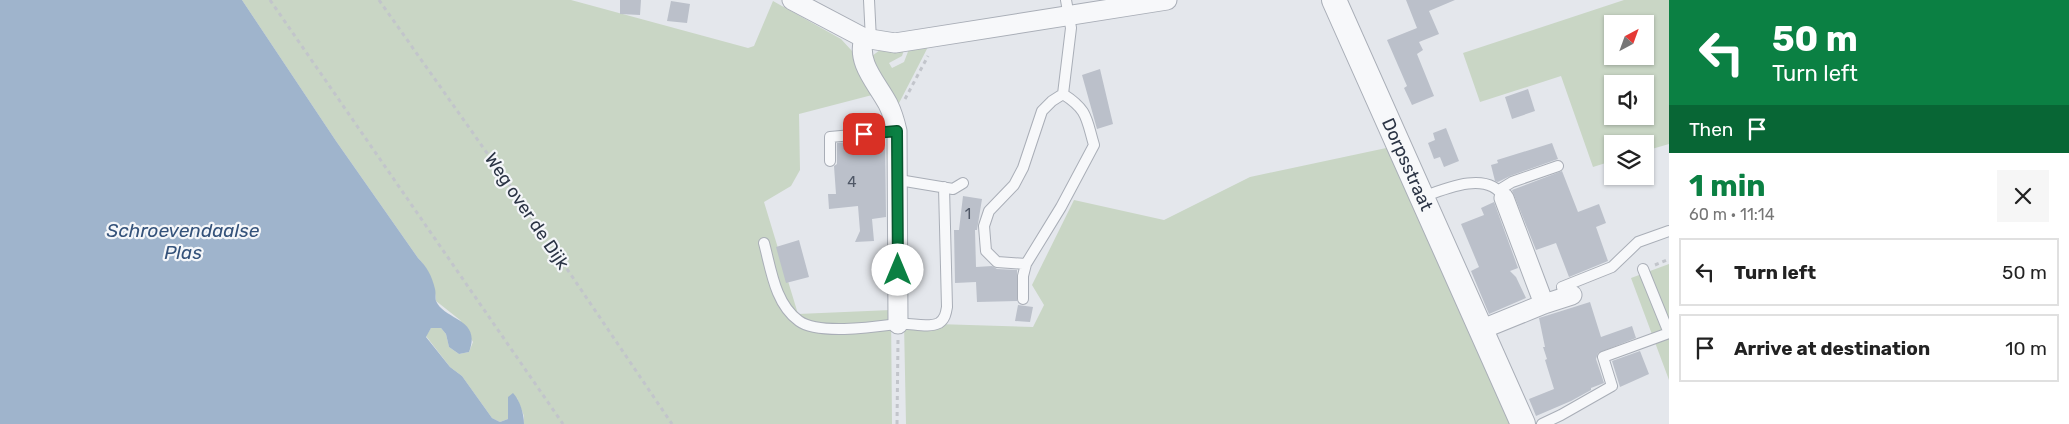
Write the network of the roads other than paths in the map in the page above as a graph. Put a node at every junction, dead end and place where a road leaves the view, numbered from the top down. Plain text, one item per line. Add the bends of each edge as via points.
1 (792, 0) edge
2 (869, 0) edge
3 (1167, 0) edge
4 (1334, 0) edge
5 (1067, 8) edge
6 (867, 39) junction
7 (1063, 94) junction
8 (896, 125) junction
9 (830, 161) dead end
10 (1558, 166) dead end
11 (898, 180) junction
12 (963, 183) dead end
13 (944, 187) junction
14 (1502, 194) junction
15 (1423, 197) junction
16 (1669, 231) edge
17 (764, 243) dead end
18 (1026, 264) junction
19 (1643, 269) dead end
20 (1569, 296) joint
21 (1024, 299) dead end
22 (1544, 304) junction
23 (898, 324) junction
24 (1480, 330) junction
25 (1523, 424) edge
26 (1542, 424) edge

1 - 6 street
2 - 6 lane
3 - 5 street
4 - 15 street, Dorpsstraat
5 - 6 street via 934,37 895,43
5 - 7 lane via 1071,28
6 - 8 street via 861,49 866,67 889,105
7 - 18 lane via 1079,104 1094,145
7 - 18 lane via 1042,111 1023,168 1014,185 989,211 984,226 986,251 998,262
8 - 9 lane via 830,137
8 - 11 street
10 - 14 lane via 1512,182
11 - 13 lane
11 - 23 street
12 - 13 lane via 953,189
13 - 23 lane via 946,316 932,325
14 - 15 lane via 1486,184 1467,183
14 - 22 street
15 - 24 street, Dorpsstraat
16 - 20 lane via 1638,242 1612,267 1562,287
17 - 23 lane via 781,302 800,322 839,329
18 - 21 lane
19 - 26 lane via 1669,332 1603,357 1612,386
20 - 22 street
22 - 24 street
24 - 25 street, Dorpsstraat

